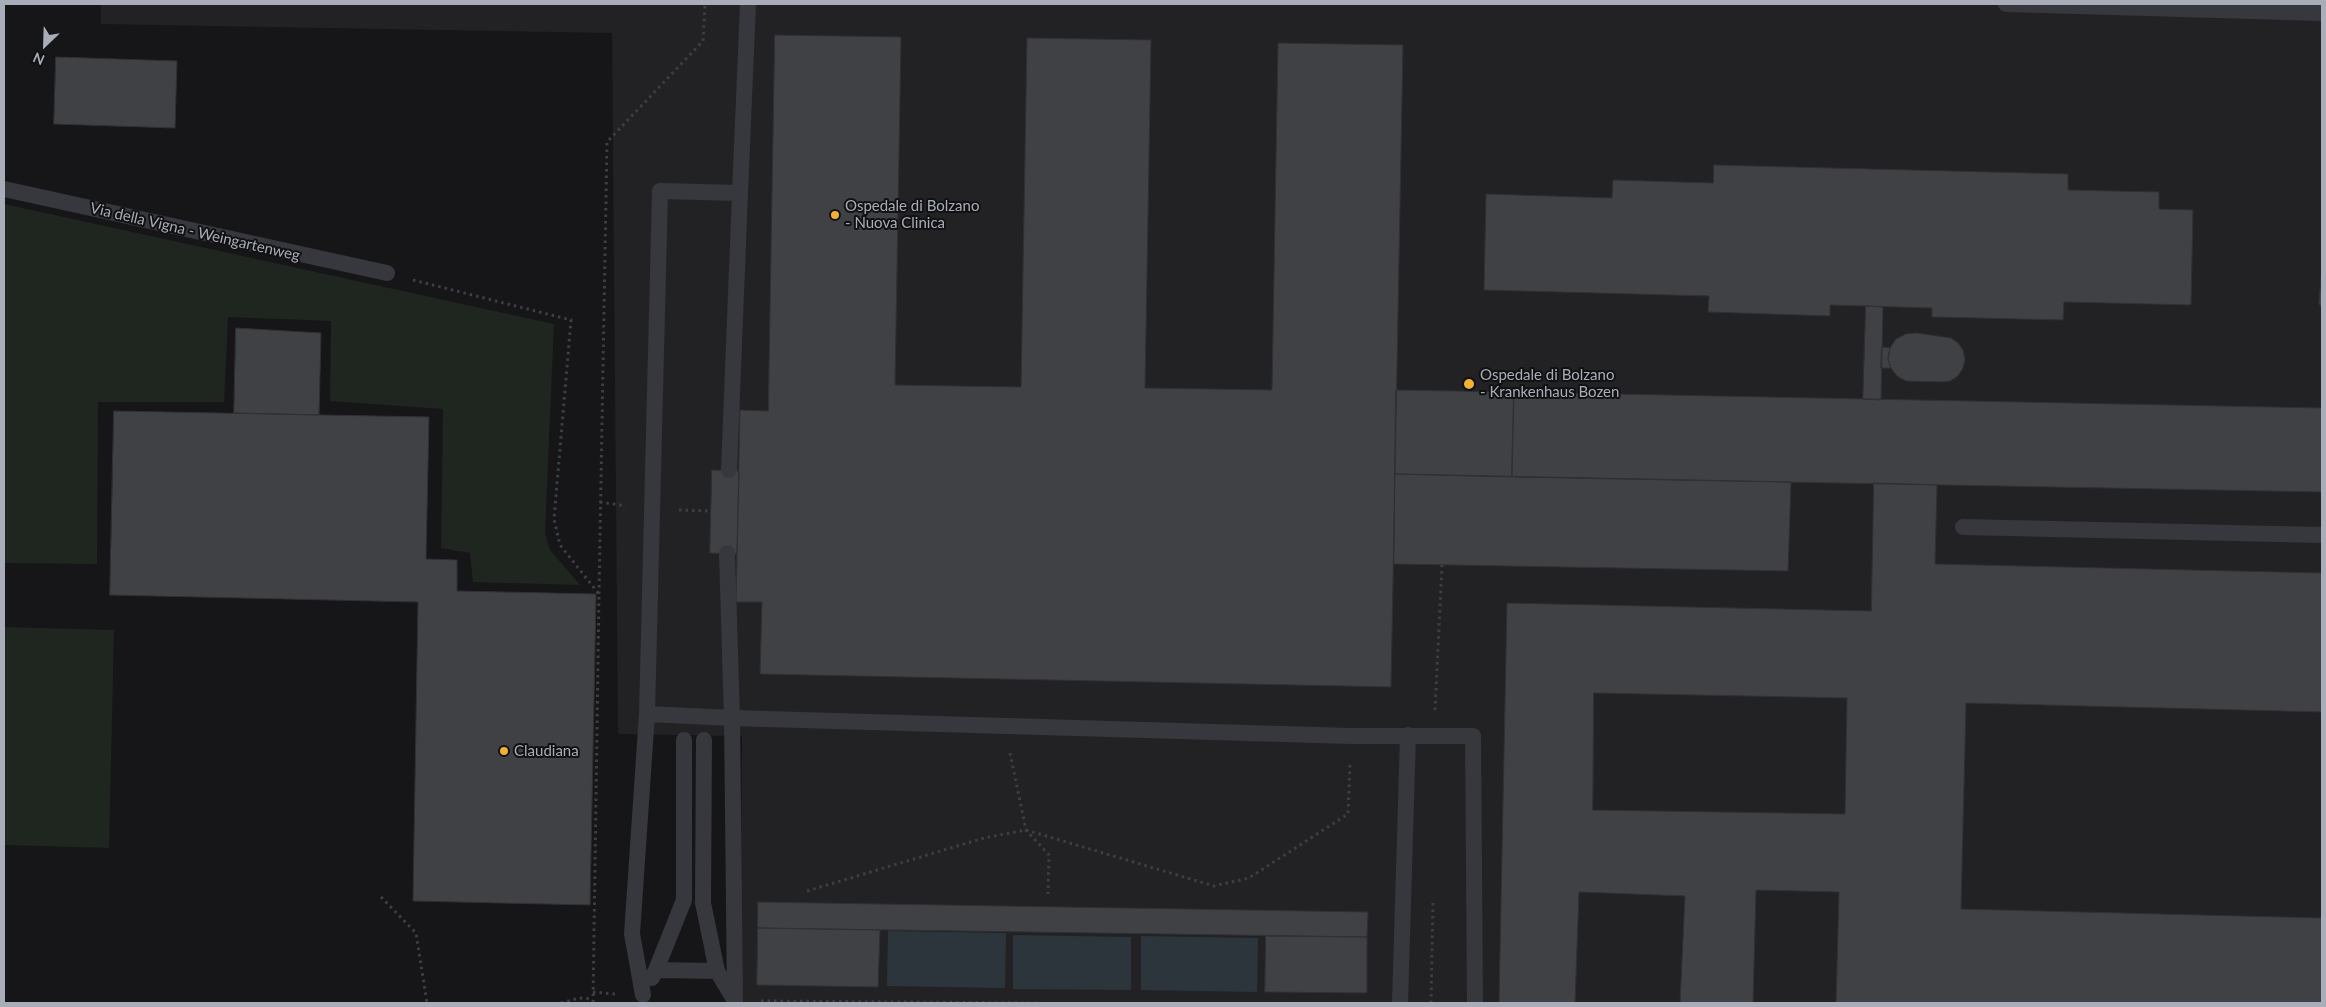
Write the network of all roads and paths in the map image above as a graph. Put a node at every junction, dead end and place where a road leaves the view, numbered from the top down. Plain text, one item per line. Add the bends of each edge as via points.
1 (704, 4) edge
2 (748, 4) edge
3 (2006, 4) edge
4 (2322, 13) edge
5 (4, 189) edge
6 (740, 193) junction
7 (387, 274) joint
8 (730, 470) dead end
9 (1963, 527) dead end
10 (2322, 535) edge
11 (727, 553) dead end
12 (1442, 565) dead end
13 (600, 594) junction
14 (646, 714) junction
15 (732, 718) junction
16 (1004, 726) junction
17 (1434, 734) junction
18 (1408, 735) junction
19 (1351, 736) junction
20 (684, 740) dead end
21 (704, 740) dead end
22 (1026, 830) junction
23 (807, 891) dead end
24 (1048, 894) dead end
25 (381, 897) dead end
26 (656, 970) junction
27 (717, 971) junction
28 (593, 992) junction
29 (605, 993) dead end
30 (643, 999) edge
31 (593, 1001) edge
32 (735, 1002) edge
33 (426, 1003) edge
34 (561, 1003) edge
35 (1041, 1003) edge
36 (1400, 1003) edge
37 (1475, 1003) edge

1 - 13 path via 704,41 607,142
2 - 6 lane
3 - 4 lane
5 - 7 lane, Via della Vigna - Weingartenweg
6 - 8 lane
6 - 14 lane via 660,191
7 - 13 path via 571,320 554,518 560,545
9 - 10 lane
11 - 15 lane
12 - 17 path
13 - 28 path
14 - 15 lane
14 - 30 lane via 632,934
15 - 16 lane
15 - 32 lane
16 - 19 lane
16 - 22 path
17 - 18 lane
17 - 37 lane via 1473,736
18 - 19 lane
18 - 36 lane
19 - 22 path via 1348,814 1249,878 1214,886
20 - 26 lane via 684,900
21 - 27 lane via 703,903
22 - 23 path via 984,838
22 - 24 path via 1049,855
25 - 33 path via 416,932
26 - 27 lane
26 - 30 lane
27 - 32 lane
28 - 29 path
28 - 31 path
31 - 34 path via 579,998
32 - 35 path

